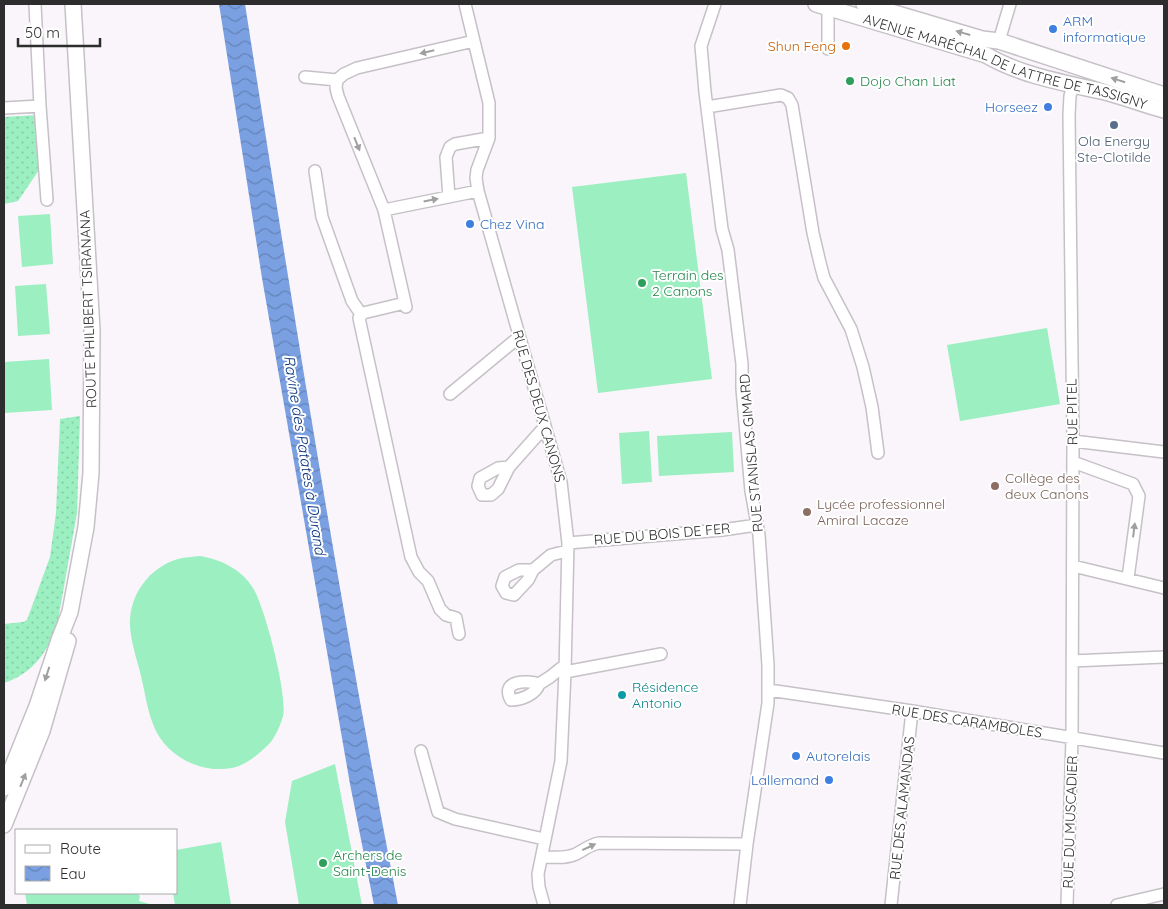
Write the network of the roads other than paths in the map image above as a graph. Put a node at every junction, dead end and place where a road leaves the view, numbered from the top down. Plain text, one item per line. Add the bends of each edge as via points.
1 (35, 4) edge
2 (73, 4) edge
3 (465, 4) edge
4 (715, 4) edge
5 (864, 4) edge
6 (1010, 4) edge
7 (822, 6) edge
8 (474, 41) junction
9 (999, 41) junction
10 (828, 49) dead end
11 (305, 77) dead end
12 (338, 80) junction
13 (1073, 86) junction
14 (1164, 95) edge
15 (40, 106) junction
16 (707, 107) junction
17 (4, 108) edge
18 (1164, 110) edge
19 (489, 138) junction
20 (315, 170) dead end
21 (478, 191) junction
22 (449, 197) junction
23 (47, 200) dead end
24 (384, 210) junction
25 (361, 314) junction
26 (519, 337) junction
27 (450, 394) dead end
28 (546, 429) junction
29 (1073, 441) junction
30 (1164, 452) edge
31 (878, 453) dead end
32 (1073, 462) junction
33 (509, 467) dead end
34 (757, 525) junction
35 (568, 547) junction
36 (1073, 566) junction
37 (533, 570) dead end
38 (1128, 578) junction
39 (1164, 588) edge
40 (70, 612) junction
41 (459, 634) dead end
42 (661, 654) dead end
43 (1164, 657) edge
44 (1072, 661) junction
45 (565, 668) junction
46 (539, 684) dead end
47 (769, 690) junction
48 (912, 712) junction
49 (1072, 738) junction
50 (421, 751) dead end
51 (1164, 753) edge
52 (4, 788) edge
53 (4, 825) edge
54 (544, 839) junction
55 (747, 844) junction
56 (542, 857) junction
57 (1164, 894) edge
58 (1117, 904) edge
59 (544, 905) edge
60 (740, 905) edge
61 (891, 905) edge
62 (1067, 905) edge

1 - 15 street
2 - 40 main road, ROUTE PHILIBERT TSIRANANA via 92,330 92,418 86,527
3 - 8 street, RUE DES DEUX CANONS
4 - 16 street, RUE STANISLAS GIMARD via 701,46
9 -> 5 main road, AVENUE MARÉCHAL DE LATTRE DE TASSIGNY
6 - 9 street
7 - 10 street
7 - 13 main road, AVENUE MARÉCHAL DE LATTRE DE TASSIGNY via 986,55
8 -> 12 street via 357,68
8 - 19 street, RUE DES DEUX CANONS via 489,103
14 -> 9 main road, AVENUE MARÉCHAL DE LATTRE DE TASSIGNY
11 - 12 street
12 -> 24 street via 338,96
13 - 18 main road, AVENUE MARÉCHAL DE LATTRE DE TASSIGNY
13 - 29 street, RUE PITEL via 1069,114
15 - 17 street
15 - 23 street
16 - 31 street via 781,95 792,105 820,263 864,367
16 - 34 street, RUE STANISLAS GIMARD via 742,364 751,491
19 - 21 street, RUE DES DEUX CANONS via 477,170
19 - 22 street via 450,147 446,157
20 - 25 street via 322,217 352,301
21 - 22 street
21 - 26 street, RUE DES DEUX CANONS
24 -> 22 street
24 - 25 street via 405,305
25 - 41 street via 359,318 411,557 428,581 440,609 446,616 456,618
26 - 27 street
26 - 28 street, RUE DES DEUX CANONS
28 - 33 street
28 - 35 street, RUE DES DEUX CANONS via 561,482
29 - 30 street
29 - 32 street, RUE PITEL
32 - 36 street, RUE PITEL
38 -> 32 street via 1138,491 1133,484
34 - 35 street, RUE DU BOIS DE FER
34 - 47 street, RUE STANISLAS GIMARD
35 - 37 street, RUE DU BOIS DE FER via 551,555
35 - 45 street, RUE DES DEUX CANONS
36 - 38 street
36 - 44 street, RUE PITEL
38 - 39 street
40 -> 52 main road, ROUTE PHILIBERT TSIRANANA
53 -> 40 main road, ROUTE PHILIBERT TSIRANANA via 51,704 70,633
42 - 45 street
43 - 44 street
44 - 49 street, RUE PITEL
45 - 46 street
45 - 54 street, RUE DES DEUX CANONS via 561,761
47 - 48 street, RUE DES CARAMBOLES
47 - 55 street, RUE STANISLAS GIMARD
48 - 49 street, RUE DES CARAMBOLES
48 - 61 street, RUE DES ALAMANDAS
49 - 51 street, RUE DES CARAMBOLES
49 - 62 street, RUE DU MUSCADIER
50 - 54 street via 438,812
54 - 56 street, RUE DES DEUX CANONS
56 -> 55 street via 567,857 599,843
55 - 60 street, RUE STANISLAS GIMARD
56 - 59 street, RUE DES DEUX CANONS via 538,874
57 - 58 street

